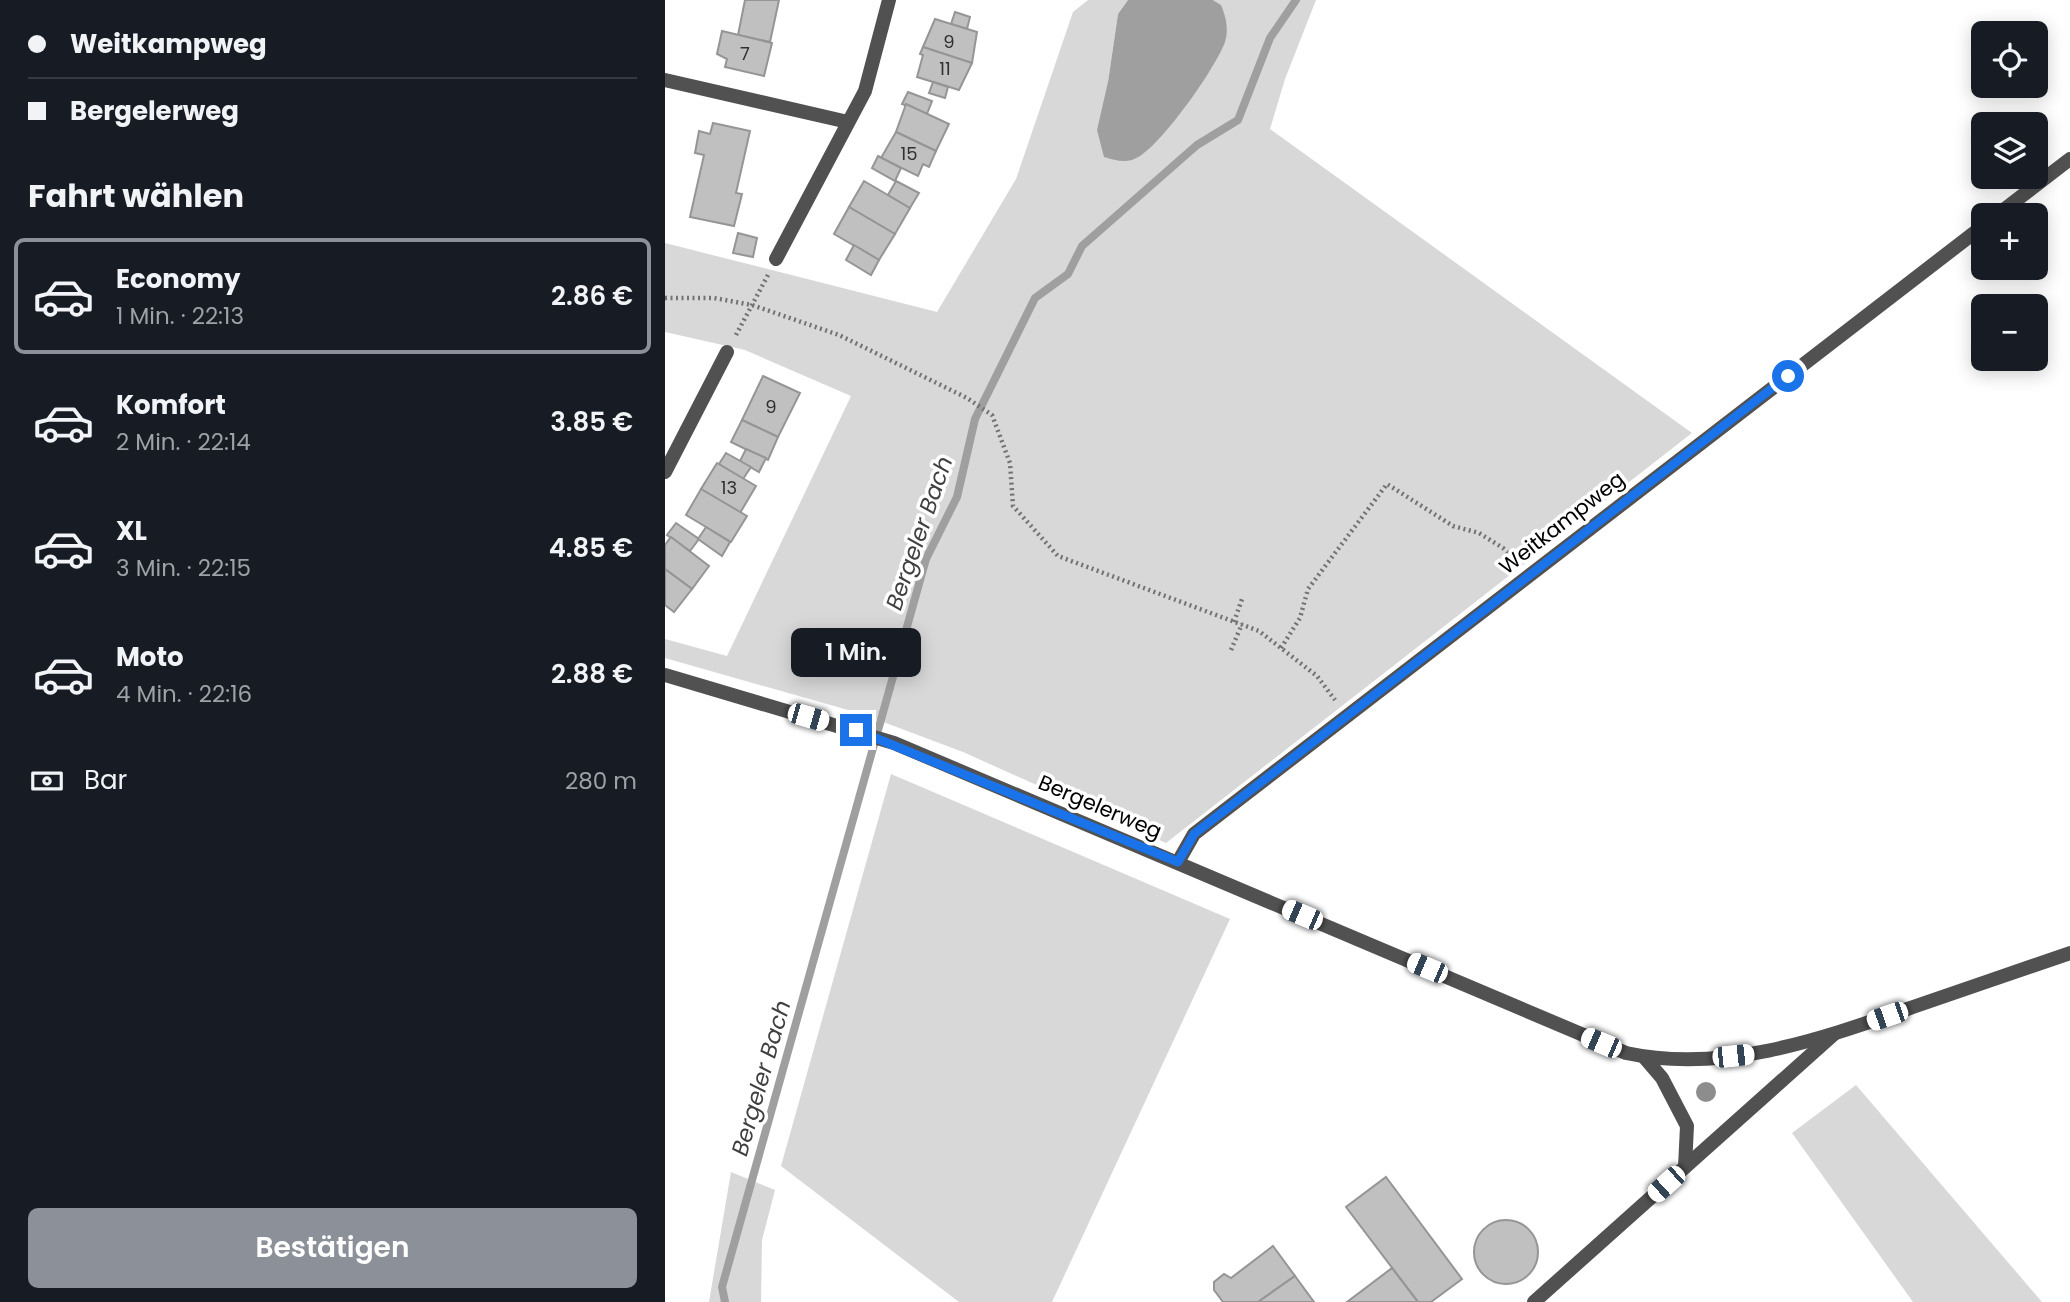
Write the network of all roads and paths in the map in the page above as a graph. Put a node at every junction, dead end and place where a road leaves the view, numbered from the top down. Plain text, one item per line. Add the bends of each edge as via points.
1 (889, 0) edge
2 (665, 80) edge
3 (848, 122) junction
4 (2070, 159) edge
5 (2013, 203) edge
6 (1971, 235) edge
7 (776, 259) joint
8 (665, 298) edge
9 (751, 305) junction
10 (727, 352) joint
11 (665, 472) edge
12 (1529, 575) junction
13 (1242, 598) dead end
14 (1234, 622) junction
15 (1242, 624) junction
16 (1281, 648) junction
17 (1231, 650) dead end
18 (665, 676) edge
19 (1346, 716) junction
20 (1178, 862) junction
21 (2070, 953) edge
22 (1834, 1034) junction
23 (1644, 1057) junction
24 (1685, 1167) junction
25 (1534, 1302) edge

1 - 3 street via 865,91
2 - 3 street
3 - 7 street
4 - 5 street
6 - 12 street, Weitkampweg
7 - 9 path
8 - 9 path via 714,298
9 - 10 path
9 - 14 path via 839,335 992,415 1010,463 1013,506 1058,556
10 - 11 street
12 - 16 path via 1503,548 1479,533 1453,526 1387,484 1308,590 1300,618
12 - 19 street, Weitkampweg
13 - 14 path
14 - 15 path
15 - 16 path
15 - 17 path
16 - 19 path via 1317,676
18 - 20 street, Bergelerweg via 894,743
19 - 20 street, Weitkampweg via 1194,834
20 - 23 street, Bergelerweg via 1626,1054
21 - 22 street, Bergelerweg
22 - 23 street, Bergelerweg via 1742,1055 1690,1061
22 - 24 street
23 - 24 street via 1662,1078 1687,1126
24 - 25 street

